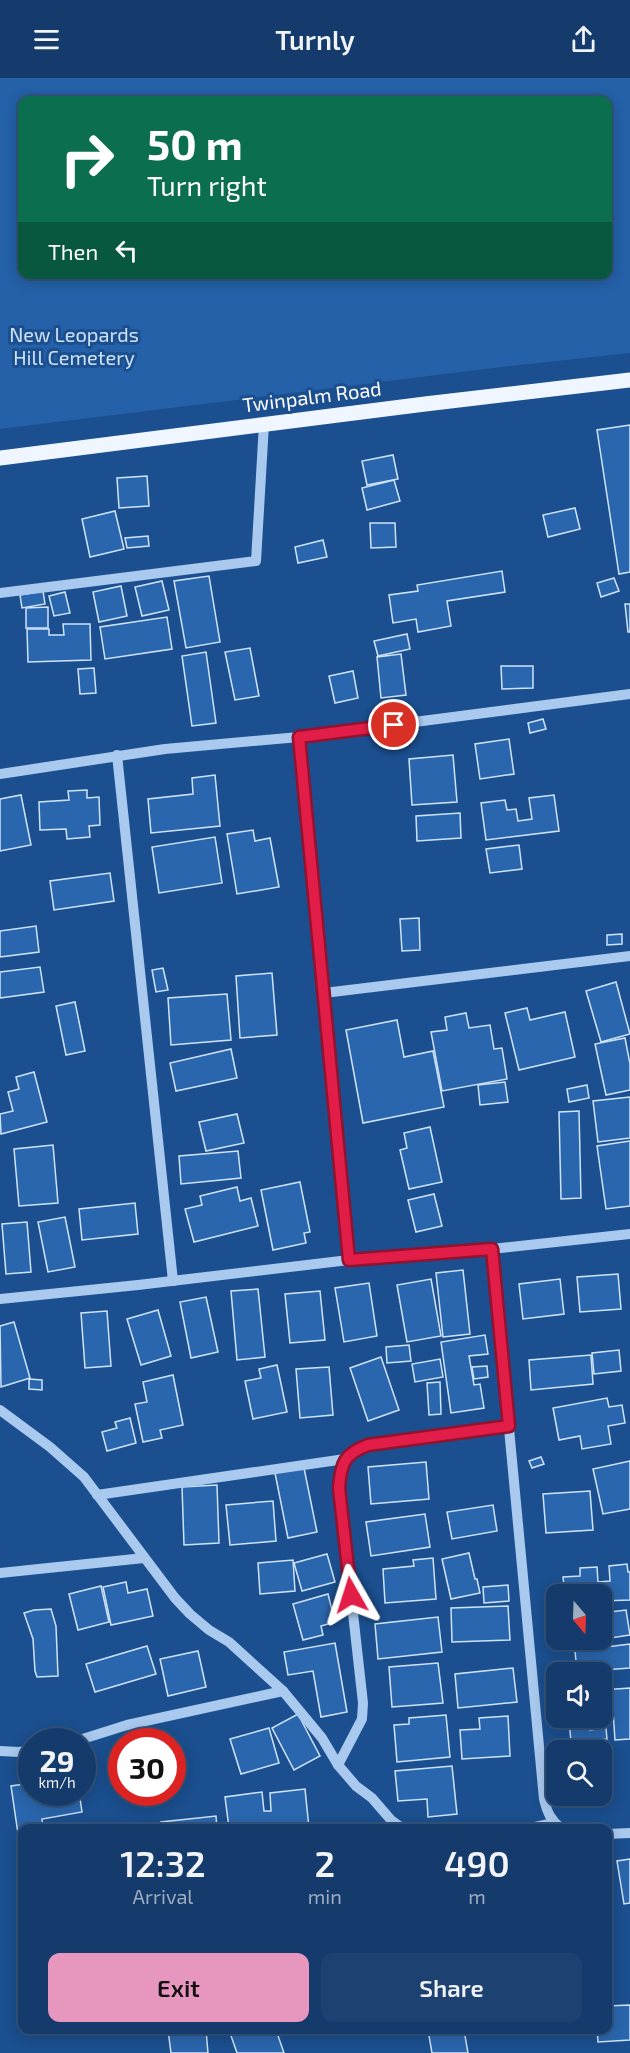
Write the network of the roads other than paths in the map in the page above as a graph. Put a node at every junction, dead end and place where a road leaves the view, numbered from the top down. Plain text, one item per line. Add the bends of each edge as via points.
1 (630, 380) edge
2 (264, 424) junction
3 (0, 458) edge
4 (0, 593) edge
5 (630, 694) edge
6 (299, 737) junction
7 (117, 755) junction
8 (0, 774) edge
9 (630, 956) edge
10 (324, 993) junction
11 (630, 1234) edge
12 (492, 1249) junction
13 (349, 1260) junction
14 (173, 1281) junction
15 (0, 1299) edge
16 (0, 1410) edge
17 (509, 1426) junction
18 (345, 1459) junction
19 (98, 1495) junction
20 (144, 1558) junction
21 (0, 1573) edge
22 (284, 1691) junction
23 (96, 1735) edge
24 (0, 1751) edge
25 (18, 1752) edge
26 (338, 1765) junction
27 (396, 1824) edge
28 (556, 1824) edge
29 (630, 1833) edge
30 (612, 1834) edge

1 - 2 main road, Twinpalm Road
2 - 3 main road, Twinpalm Road
2 - 4 street via 256,561
5 - 6 street
6 - 7 street
6 - 10 street
7 - 8 street
7 - 14 street
9 - 10 street
10 - 13 street
11 - 12 street
12 - 13 street
12 - 17 street
13 - 14 street
14 - 15 street
16 - 19 street via 69,1463
17 - 18 street via 368,1445
17 - 28 street via 544,1799 547,1812
18 - 19 street
18 - 26 street via 339,1488 363,1703 362,1719
19 - 20 street
20 - 21 street
20 - 22 street via 190,1614 229,1642
22 - 23 street
22 - 26 street
24 - 25 street
26 - 27 street
29 - 30 street

